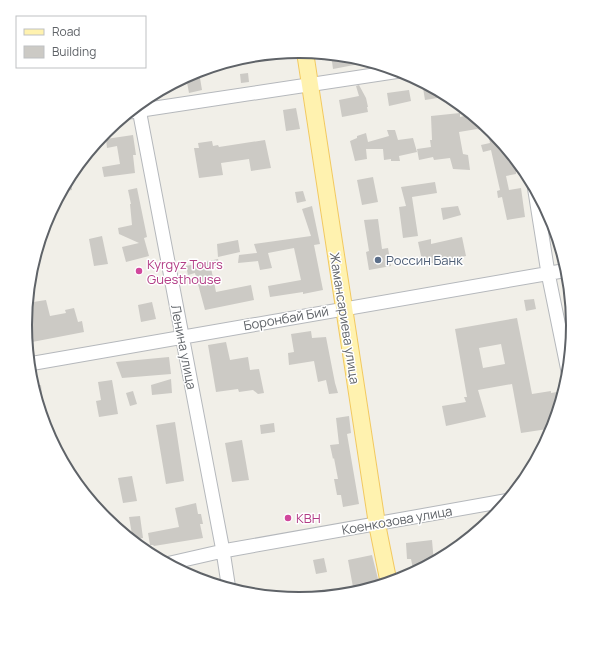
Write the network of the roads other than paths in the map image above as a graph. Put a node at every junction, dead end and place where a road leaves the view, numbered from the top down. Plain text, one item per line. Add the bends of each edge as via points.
1 (306, 58) edge
2 (387, 73) edge
3 (310, 84) junction
4 (144, 108) edge
5 (137, 113) edge
6 (537, 203) edge
7 (562, 271) edge
8 (548, 273) junction
9 (343, 308) junction
10 (183, 337) junction
11 (565, 357) edge
12 (35, 363) edge
13 (501, 502) edge
14 (377, 524) junction
15 (223, 552) junction
16 (175, 562) edge
17 (388, 578) edge
18 (228, 583) edge

1 - 3 main road, Жамансариева улица
2 - 3 street
3 - 4 street
3 - 9 main road, Жамансариева улица
5 - 10 street, Ленина улица
6 - 8 street
7 - 8 street, Боронбай Бий
8 - 9 street, Боронбай Бий
8 - 11 street
9 - 10 street, Боронбай Бий
9 - 14 main road, Жамансариева улица
10 - 12 street, Боронбай Бий
10 - 15 street, Ленина улица
13 - 14 street, Коенкозова улица
14 - 15 street, Коенкозова улица
14 - 17 main road, Жамансариева улица
15 - 16 street, Коенкозова улица
15 - 18 street, Ленина улица

